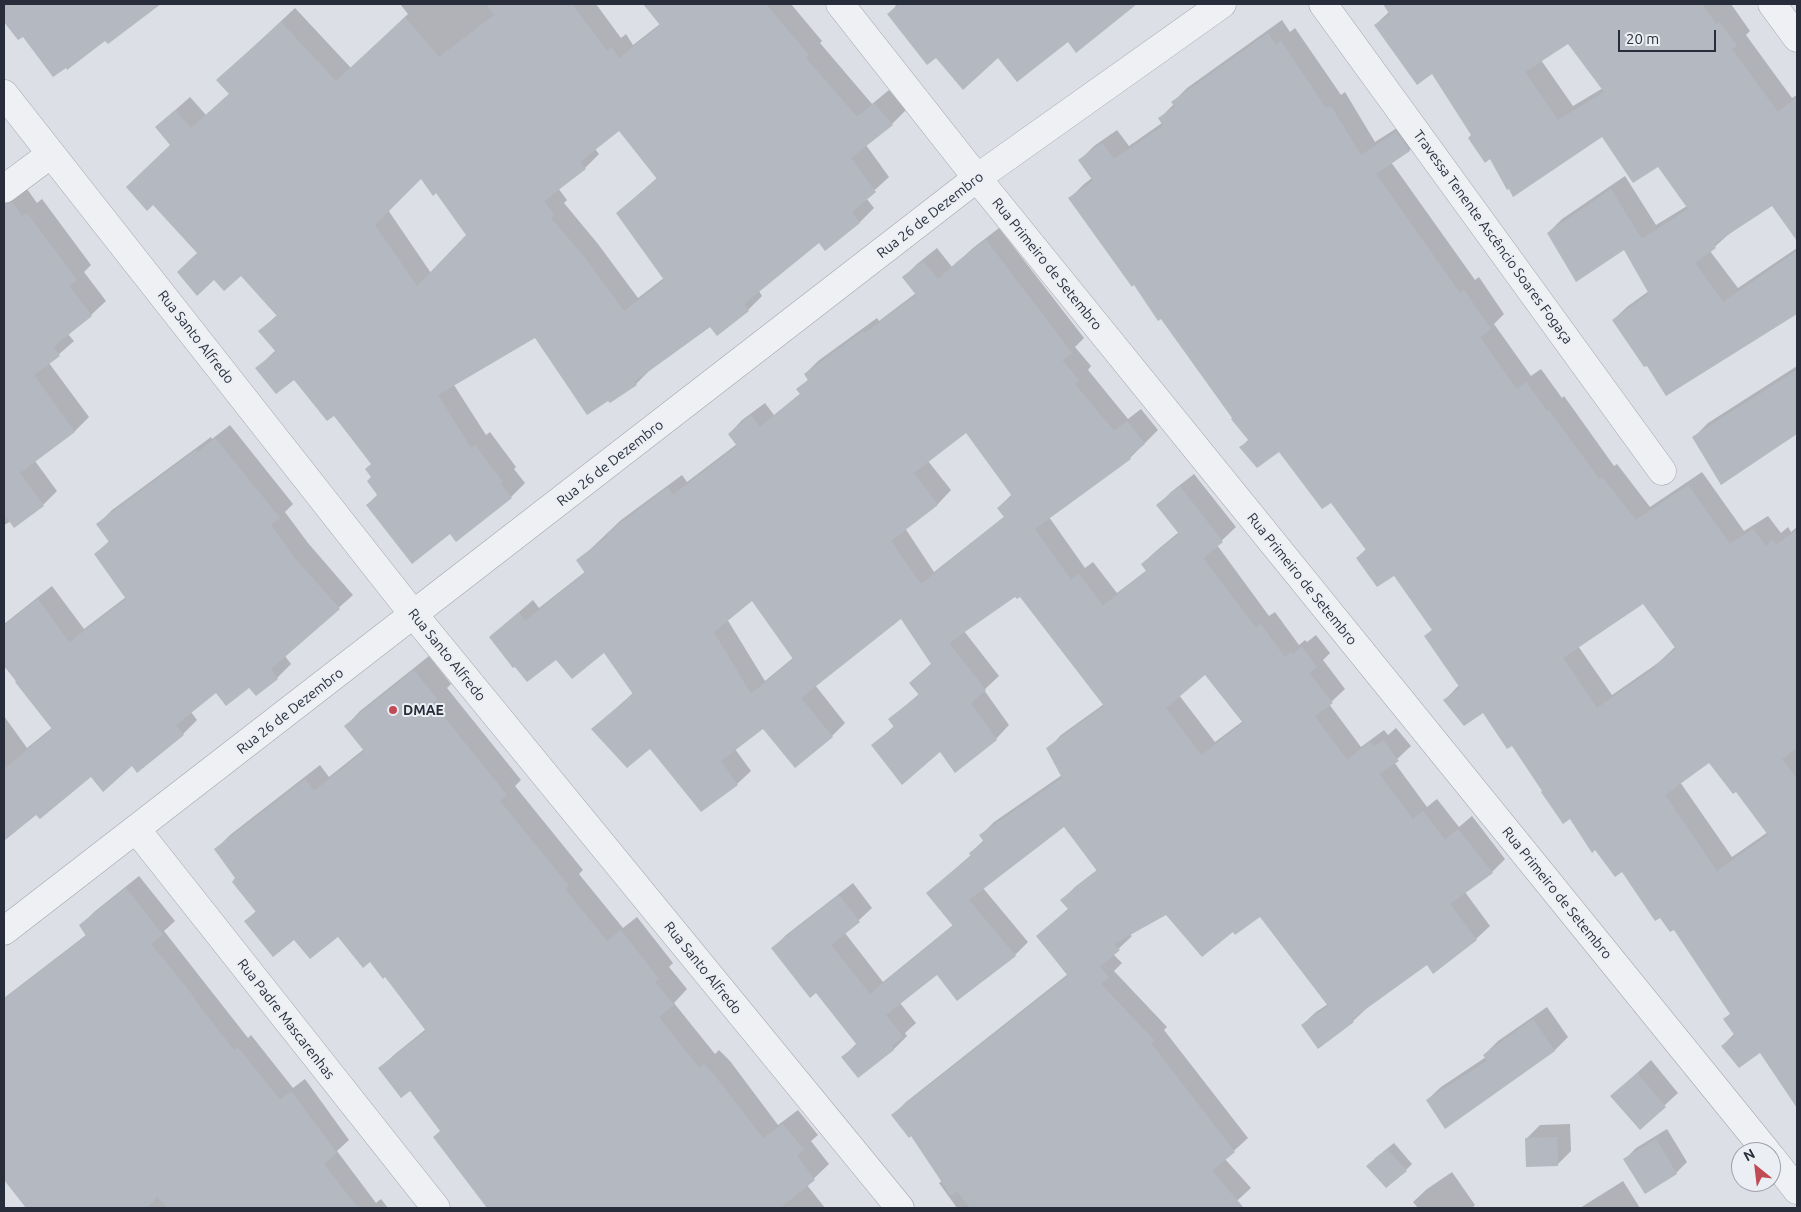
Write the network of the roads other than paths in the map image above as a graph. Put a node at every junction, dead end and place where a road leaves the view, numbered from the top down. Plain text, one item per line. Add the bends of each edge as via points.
1 (840, 4) edge
2 (1222, 4) edge
3 (1323, 4) edge
4 (1772, 4) edge
5 (1797, 38) edge
6 (4, 94) edge
7 (51, 154) junction
8 (977, 178) junction
9 (4, 189) edge
10 (1662, 471) dead end
11 (414, 615) junction
12 (136, 829) junction
13 (4, 931) edge
14 (1759, 1142) edge
15 (1781, 1170) edge
16 (1797, 1190) edge
17 (436, 1208) edge
18 (900, 1208) edge

1 - 8 street, Rua Primeiro de Setembro
2 - 8 street, Rua 26 de Dezembro
3 - 10 street, Travessa Tenente Ascêncio Soares Fogaça
4 - 5 street
6 - 7 street, Rua Santo Alfredo
7 - 9 street
7 - 11 street, Rua Santo Alfredo
8 - 11 street, Rua 26 de Dezembro
8 - 14 street, Rua Primeiro de Setembro
11 - 12 street, Rua 26 de Dezembro
11 - 18 street, Rua Santo Alfredo
12 - 13 street, Rua 26 de Dezembro
12 - 17 street, Rua Padre Mascarenhas
15 - 16 street

